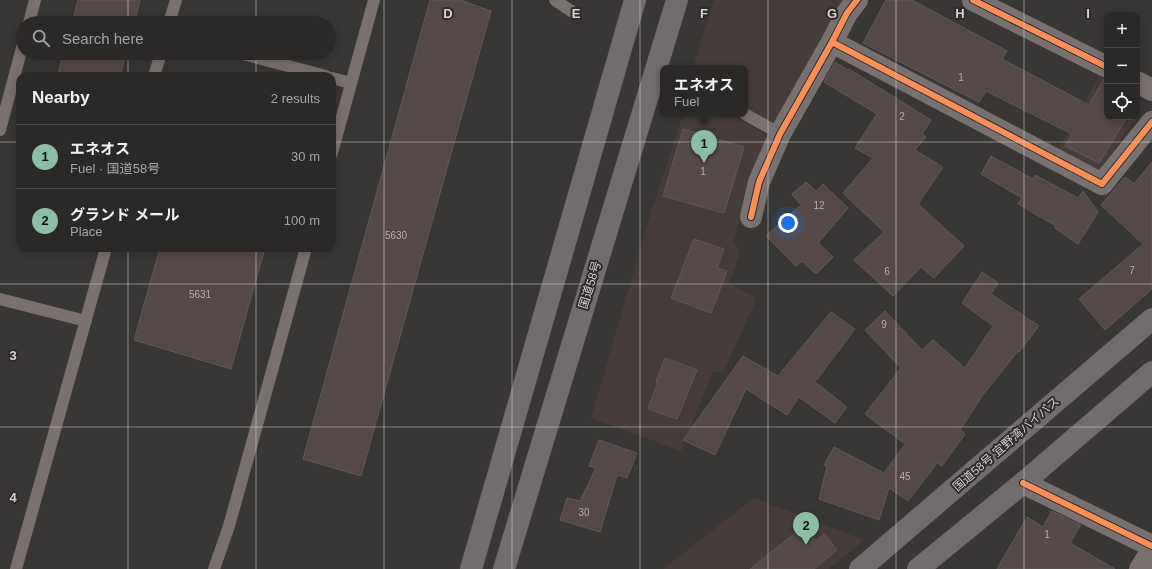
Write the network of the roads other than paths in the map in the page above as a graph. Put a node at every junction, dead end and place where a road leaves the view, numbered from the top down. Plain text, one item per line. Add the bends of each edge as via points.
1 (35, 0) edge
2 (176, 0) edge
3 (374, 0) edge
4 (555, 0) edge
5 (635, 0) edge
6 (677, 0) edge
7 (857, 0) edge
8 (973, 0) edge
9 (571, 11) dead end
10 (31, 16) edge
11 (171, 16) edge
12 (832, 42) junction
13 (19, 60) edge
14 (159, 60) edge
15 (265, 60) edge
16 (660, 65) edge
17 (660, 66) edge
18 (1104, 66) edge
19 (155, 72) edge
20 (311, 72) edge
21 (336, 79) edge
22 (351, 83) junction
23 (1140, 84) edge
24 (1152, 90) edge
25 (748, 116) edge
26 (1152, 122) edge
27 (0, 130) edge
28 (780, 134) junction
29 (336, 138) edge
30 (751, 217) dead end
31 (105, 252) edge
32 (305, 252) edge
33 (0, 299) edge
34 (1152, 319) edge
35 (86, 322) junction
36 (1152, 372) edge
37 (1023, 483) junction
38 (1152, 546) edge
39 (1152, 550) edge
40 (16, 569) edge
41 (214, 569) edge
42 (471, 569) edge
43 (504, 569) edge
44 (860, 569) edge
45 (918, 569) edge
46 (1140, 569) edge

1 - 10 lane
2 - 11 lane
3 - 22 lane
4 - 9 lane
5 - 42 highway
6 - 16 highway, 国道58号
7 - 12 street
8 - 18 street
12 - 26 street via 1102,184
12 - 28 street
13 - 27 lane
14 - 19 lane
15 - 20 lane
17 - 43 highway, 国道58号
21 - 22 lane
22 - 29 lane
23 - 24 street
25 - 28 lane
28 - 30 street via 759,182
31 - 35 lane
32 - 41 lane via 229,526
33 - 35 lane
34 - 44 highway, 国道58号 宜野湾バイパス
35 - 40 lane
36 - 37 highway
37 - 38 street
37 - 45 highway
39 - 46 street

